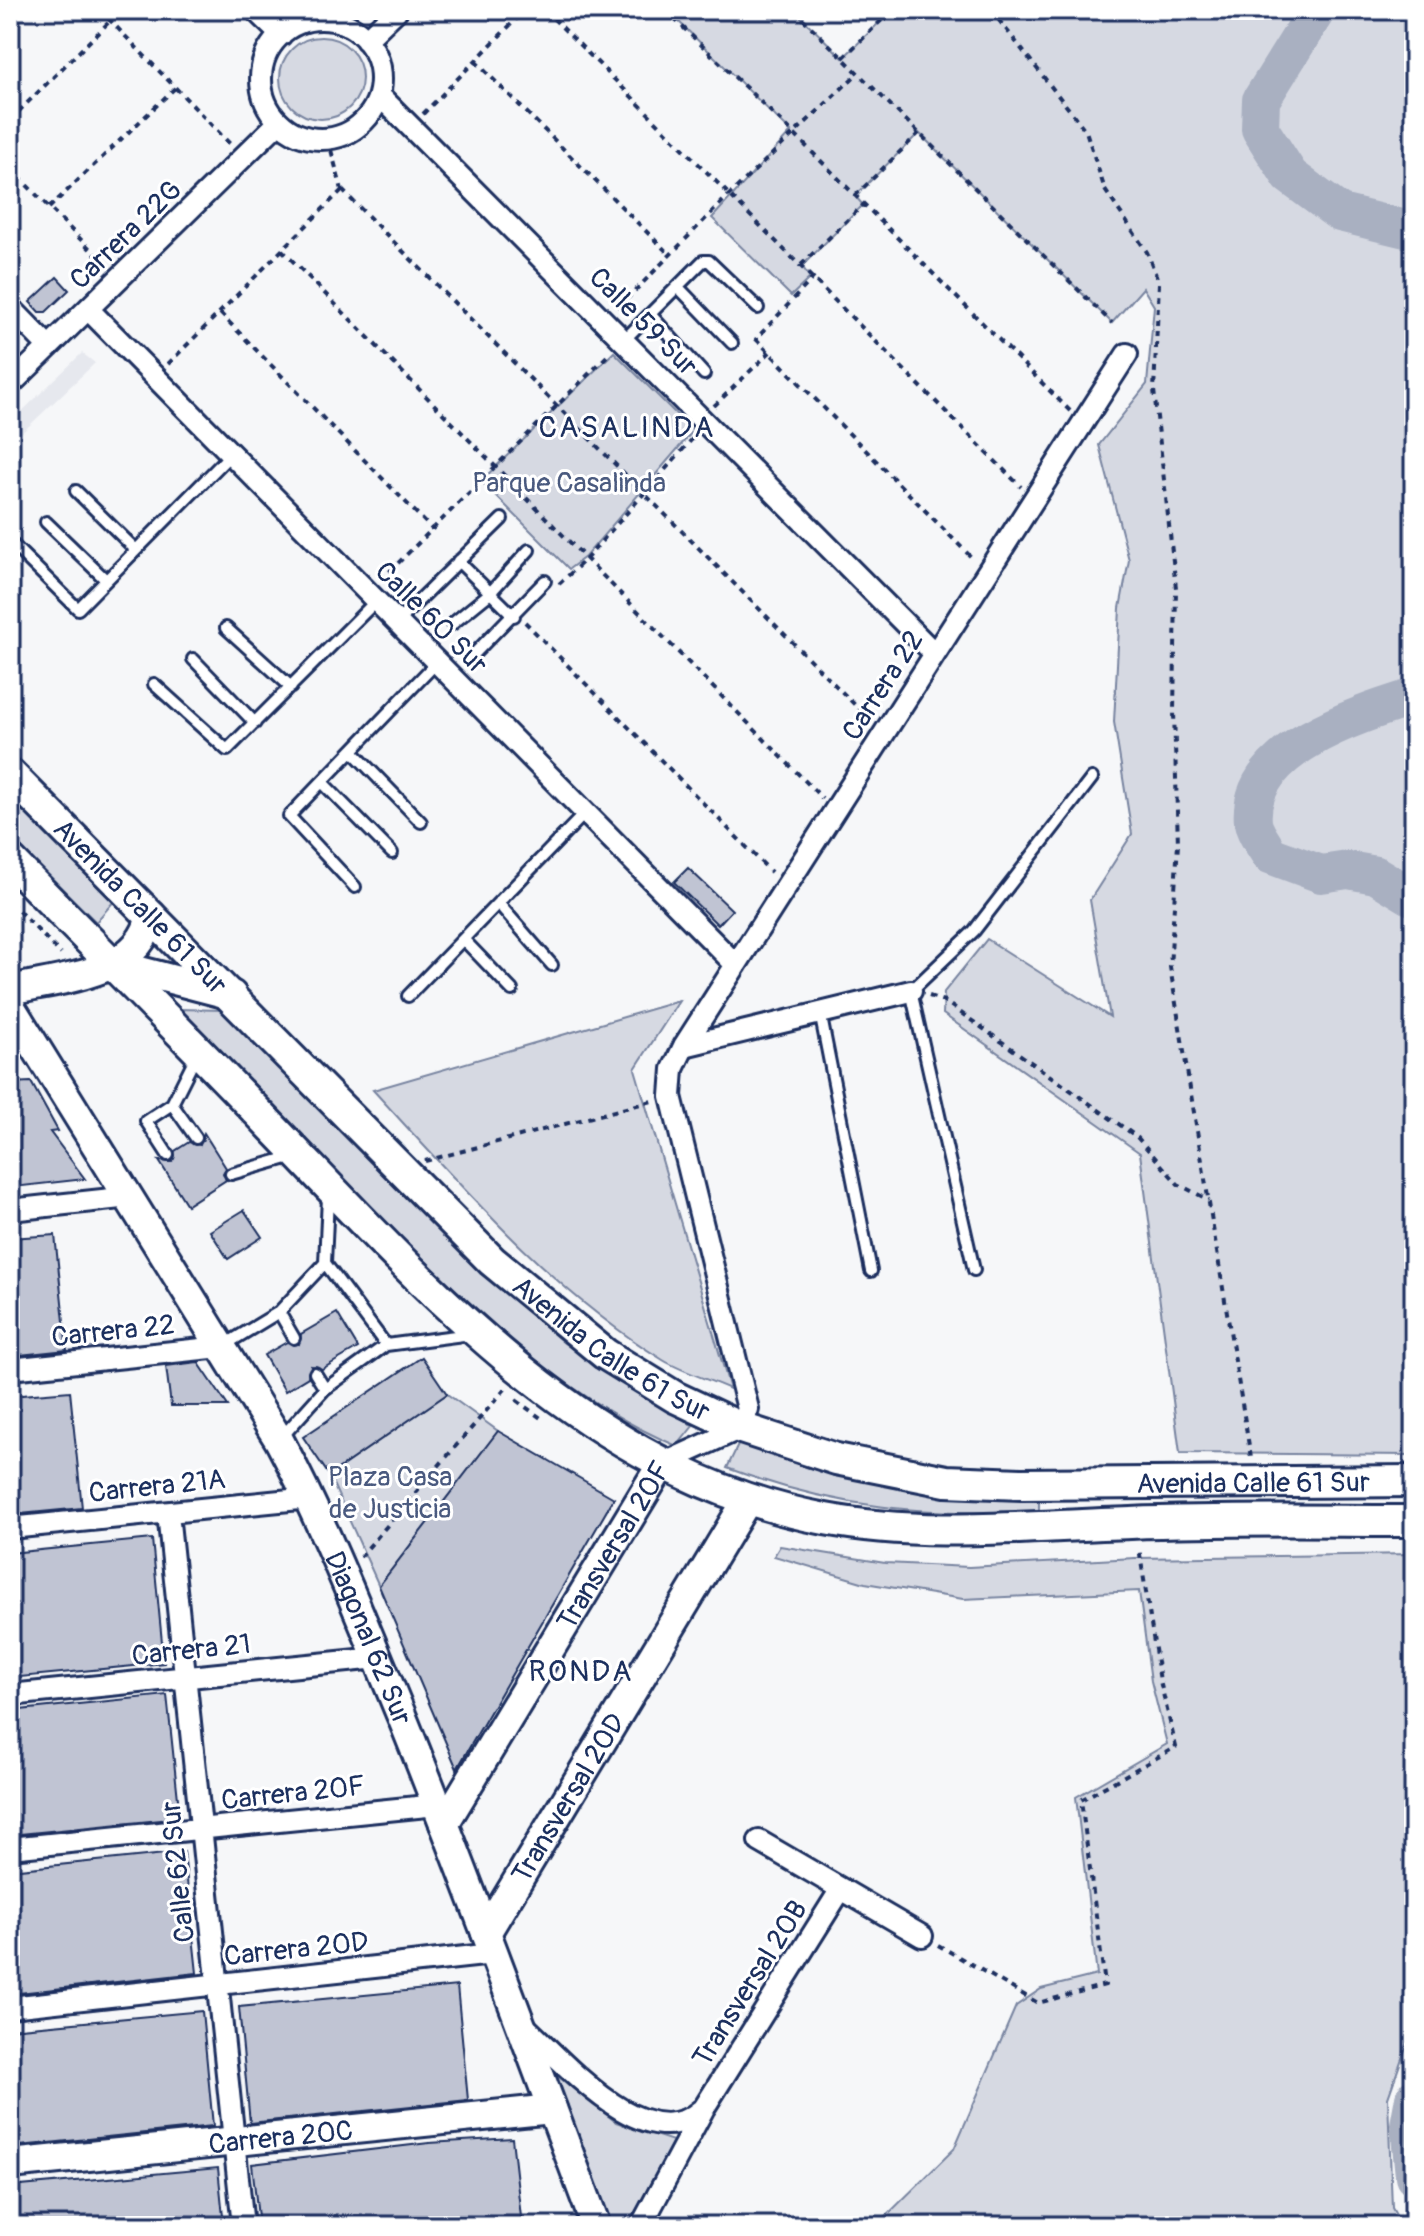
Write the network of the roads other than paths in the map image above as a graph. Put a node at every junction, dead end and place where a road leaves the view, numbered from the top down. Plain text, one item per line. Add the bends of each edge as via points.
1 (255, 10) edge
2 (397, 10) edge
3 (281, 35) junction
4 (366, 40) junction
5 (380, 96) junction
6 (279, 122) junction
7 (678, 287) junction
8 (10, 307) edge
9 (758, 308) dead end
10 (88, 309) junction
11 (651, 315) junction
12 (624, 340) junction
13 (732, 343) dead end
14 (49, 347) junction
15 (1127, 354) dead end
16 (704, 374) dead end
17 (10, 385) edge
18 (231, 454) junction
19 (76, 491) dead end
20 (502, 519) dead end
21 (46, 522) dead end
22 (13, 545) dead end
23 (136, 550) junction
24 (529, 550) dead end
25 (458, 561) junction
26 (106, 580) junction
27 (545, 581) dead end
28 (489, 594) junction
29 (372, 597) junction
30 (518, 618) junction
31 (397, 622) junction
32 (452, 624) dead end
33 (226, 628) dead end
34 (474, 654) dead end
35 (935, 654) junction
36 (193, 659) dead end
37 (437, 662) junction
38 (154, 684) dead end
39 (291, 687) junction
40 (255, 723) junction
41 (352, 751) junction
42 (10, 774) edge
43 (1092, 778) dead end
44 (322, 782) junction
45 (586, 812) junction
46 (421, 822) dead end
47 (392, 853) dead end
48 (10, 860) edge
49 (355, 887) dead end
50 (498, 903) junction
51 (151, 915) junction
52 (463, 939) junction
53 (113, 964) junction
54 (552, 965) dead end
55 (736, 965) junction
56 (10, 990) edge
57 (512, 990) dead end
58 (911, 991) junction
59 (232, 995) junction
60 (408, 996) dead end
61 (10, 1006) edge
62 (820, 1012) junction
63 (684, 1046) junction
64 (198, 1051) junction
65 (172, 1104) junction
66 (196, 1138) dead end
67 (168, 1155) dead end
68 (299, 1155) junction
69 (231, 1174) dead end
70 (329, 1187) junction
71 (130, 1197) junction
72 (10, 1210) edge
73 (325, 1263) junction
74 (974, 1270) dead end
75 (871, 1271) dead end
76 (279, 1312) junction
77 (477, 1333) junction
78 (294, 1338) dead end
79 (386, 1345) junction
80 (221, 1347) junction
81 (10, 1369) edge
82 (315, 1373) dead end
83 (325, 1389) junction
84 (741, 1428) junction
85 (279, 1440) junction
86 (662, 1464) junction
87 (1414, 1481) edge
88 (310, 1498) junction
89 (748, 1499) junction
90 (168, 1513) junction
91 (1414, 1521) edge
92 (10, 1528) edge
93 (378, 1658) junction
94 (184, 1677) junction
95 (10, 1695) edge
96 (441, 1814) junction
97 (200, 1829) junction
98 (759, 1841) dead end
99 (10, 1848) edge
100 (841, 1889) junction
101 (922, 1936) road end
102 (490, 1944) junction
103 (218, 1986) junction
104 (10, 2007) edge
105 (519, 2021) junction
106 (704, 2108) junction
107 (552, 2109) junction
108 (235, 2141) junction
109 (10, 2164) edge
110 (243, 2226) edge
111 (596, 2226) edge
112 (641, 2226) edge

1 - 3 street
2 - 4 street
3 - 4 street via 305,21 324,19 341,23
3 - 6 street via 261,73 268,108
4 - 5 street via 378,60
5 - 6 street via 361,125 328,139 310,139
5 - 12 street, Calle 59 Sur
6 - 10 street, Carrera 22G
7 - 9 lane via 709,261
7 - 11 lane
7 - 13 lane
8 - 14 street
10 - 14 street, Carrera 22G
10 - 18 street, Calle 60 Sur
11 - 12 lane
11 - 16 lane
12 - 35 street, Calle 59 Sur
14 - 17 street, Carrera 22G
15 - 35 street, Carrera 22
18 - 23 lane
18 - 29 street, Calle 60 Sur
19 - 23 lane
20 - 25 lane
21 - 26 lane
22 - 26 lane via 78,609
23 - 26 lane
24 - 28 lane
25 - 28 lane
25 - 31 lane
27 - 30 lane
28 - 30 lane
28 - 32 lane
29 - 31 street, Calle 60 Sur
29 - 39 lane
30 - 34 lane
31 - 37 street, Calle 60 Sur
33 - 39 lane
35 - 55 street, Carrera 22
36 - 40 lane
37 - 41 lane
37 - 45 street, Calle 60 Sur
38 - 40 lane via 227,750
39 - 40 lane
41 - 44 lane
41 - 46 lane
42 - 51 main road, Avenida Calle 61 Sur
43 - 58 lane via 974,931
44 - 47 lane
44 - 49 lane via 289,816
45 - 50 lane
45 - 55 street, Calle 60 Sur
48 - 53 main road, Avenida Calle 61 Sur
50 - 52 lane
50 - 54 lane
51 - 53 street via 144,939
51 - 59 main road, Avenida Calle 61 Sur
52 - 57 lane
52 - 60 lane
53 - 56 street
53 - 59 street
53 - 64 main road, Avenida Calle 61 Sur
55 - 63 street, Carrera 22
58 - 62 street
58 - 74 lane
59 - 84 main road, Avenida Calle 61 Sur via 492,1261 570,1328 638,1377
61 - 71 street, Diagonal 62 Sur
62 - 63 street
62 - 75 lane
63 - 84 street via 673,1069 671,1096 748,1401
64 - 65 lane
64 - 68 main road, Avenida Calle 61 Sur
65 - 66 lane
65 - 67 lane via 146,1121
68 - 69 lane
68 - 70 main road, Avenida Calle 61 Sur
70 - 73 lane
70 - 77 main road, Avenida Calle 61 Sur
71 - 72 street
71 - 80 street, Diagonal 62 Sur
73 - 76 lane
73 - 79 lane
76 - 78 lane
76 - 80 lane
77 - 79 lane
77 - 86 main road, Avenida Calle 61 Sur via 590,1423
79 - 83 lane
80 - 81 street, Carrera 22
80 - 85 street, Diagonal 62 Sur
82 - 83 lane
83 - 85 lane
84 - 86 street, Transversal 20F
84 - 87 main road, Avenida Calle 61 Sur via 836,1459 946,1481
85 - 88 street, Diagonal 62 Sur
86 - 89 main road, Avenida Calle 61 Sur
86 - 96 street, Transversal 20F
88 - 90 street, Carrera 21A
88 - 93 street, Diagonal 62 Sur
89 - 91 main road, Avenida Calle 61 Sur via 821,1518 895,1529
89 - 102 street, Transversal 20D
90 - 92 street, Carrera 21A
90 - 94 street, Calle 62 Sur
93 - 94 street, Carrera 21
93 - 96 street, Diagonal 62 Sur
94 - 95 street, Carrera 21
94 - 97 street, Calle 62 Sur
96 - 97 street, Carrera 20F
96 - 102 street, Diagonal 62 Sur
97 - 99 street, Carrera 20F
97 - 103 street, Calle 62 Sur
98 - 100 street
100 - 101 street
100 - 106 street, Transversal 20B
102 - 103 street, Carrera 20D
102 - 105 street, Diagonal 62 Sur
103 - 104 street, Carrera 20D
103 - 108 street, Calle 62 Sur
105 - 106 street, Transversal 20B via 618,2109 638,2120 671,2124
105 - 107 street, Diagonal 62 Sur
106 - 112 street, Transversal 20B
107 - 108 street, Carrera 20C
107 - 111 street, Diagonal 62 Sur
108 - 109 street, Carrera 20C
108 - 110 street, Calle 62 Sur

